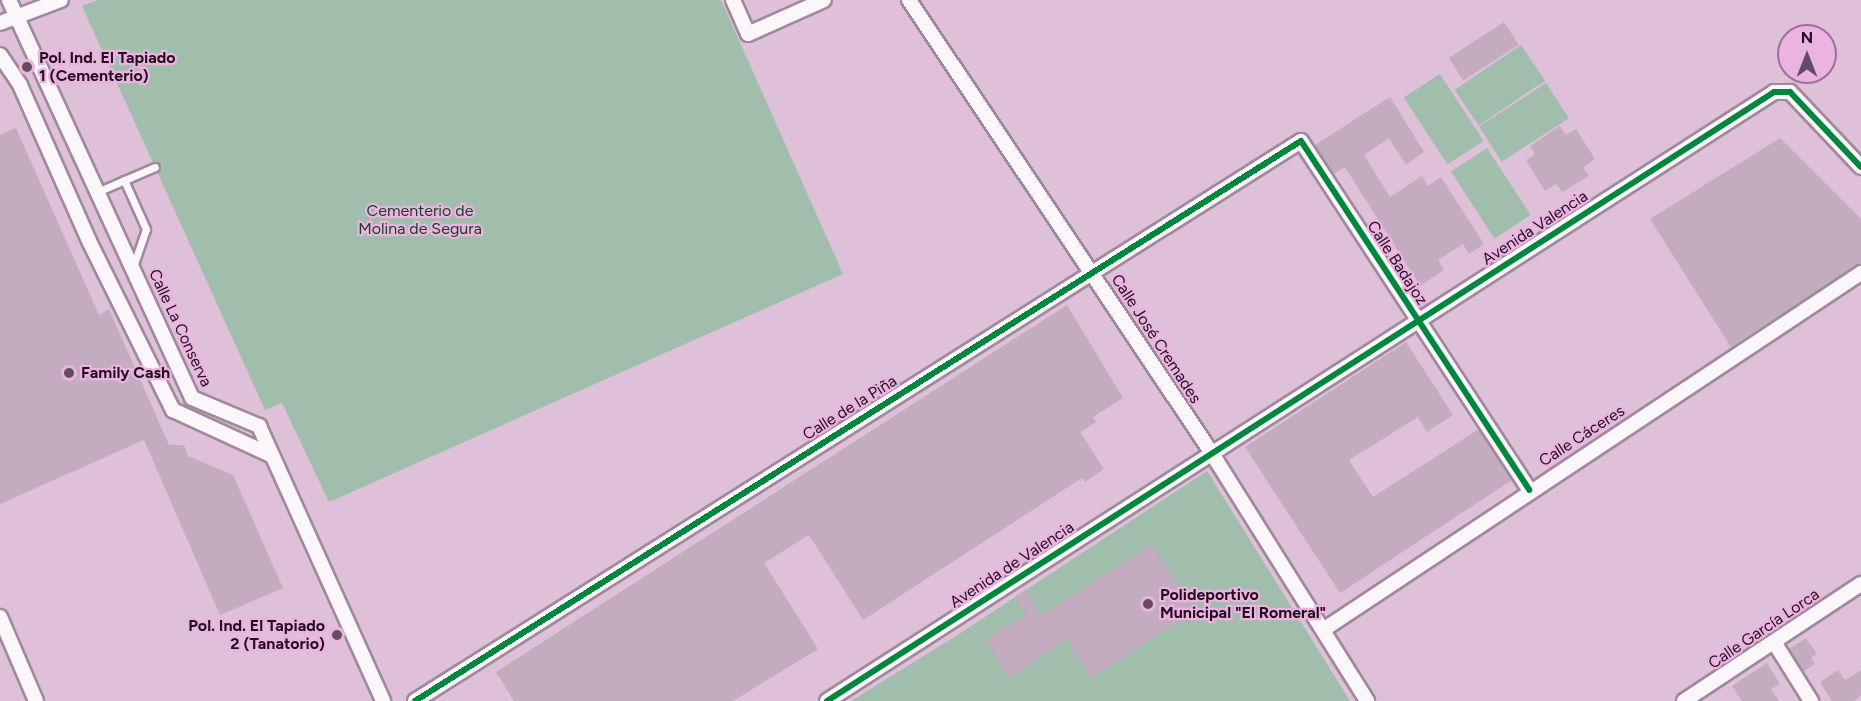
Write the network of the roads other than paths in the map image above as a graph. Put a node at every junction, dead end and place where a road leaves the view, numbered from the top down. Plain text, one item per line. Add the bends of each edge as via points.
1 (9, 0) edge
2 (62, 0) edge
3 (733, 0) edge
4 (824, 0) edge
5 (909, 0) edge
6 (16, 17) junction
7 (0, 23) edge
8 (0, 55) edge
9 (1301, 141) joint
10 (155, 167) dead end
11 (1861, 167) edge
12 (124, 180) junction
13 (97, 192) junction
14 (133, 267) junction
15 (1092, 271) junction
16 (1861, 273) edge
17 (1418, 320) junction
18 (1211, 452) junction
19 (271, 454) junction
20 (1529, 490) junction
21 (1861, 584) edge
22 (0, 617) edge
23 (1323, 630) junction
24 (1774, 642) junction
25 (377, 699) edge
26 (36, 701) edge
27 (415, 701) edge
28 (827, 701) edge
29 (1367, 701) edge
30 (1685, 701) edge
31 (1811, 701) edge

1 - 6 street, Calle La Conserva
2 - 6 street
3 - 4 street via 748,34
5 - 15 street, Calle José Cremades
6 - 7 street
6 - 13 street, Calle La Conserva
8 - 19 street via 20,85 89,241 173,410
9 - 15 street, Calle de la Piña
9 - 17 street, Calle Badajoz
10 - 12 lane
11 - 17 street, Avenida Valencia via 1791,92 1774,92
12 - 13 lane
12 - 14 lane via 146,229
13 - 14 street, Calle La Conserva
14 - 19 street, Calle La Conserva via 192,398 259,426
15 - 18 street, Calle José Cremades
15 - 27 street, Calle de la Piña
16 - 20 street, Calle Cáceres
17 - 18 street, Avenida Valencia
17 - 20 street, Calle Badajoz
18 - 23 street, Calle José Cremades
18 - 28 street, Avenida de Valencia
19 - 25 street, Calle La Conserva
20 - 23 street, Calle Cáceres
21 - 24 street, Calle García Lorca
22 - 26 street
23 - 29 street, Calle José Cremades
24 - 30 street, Calle García Lorca
24 - 31 street

